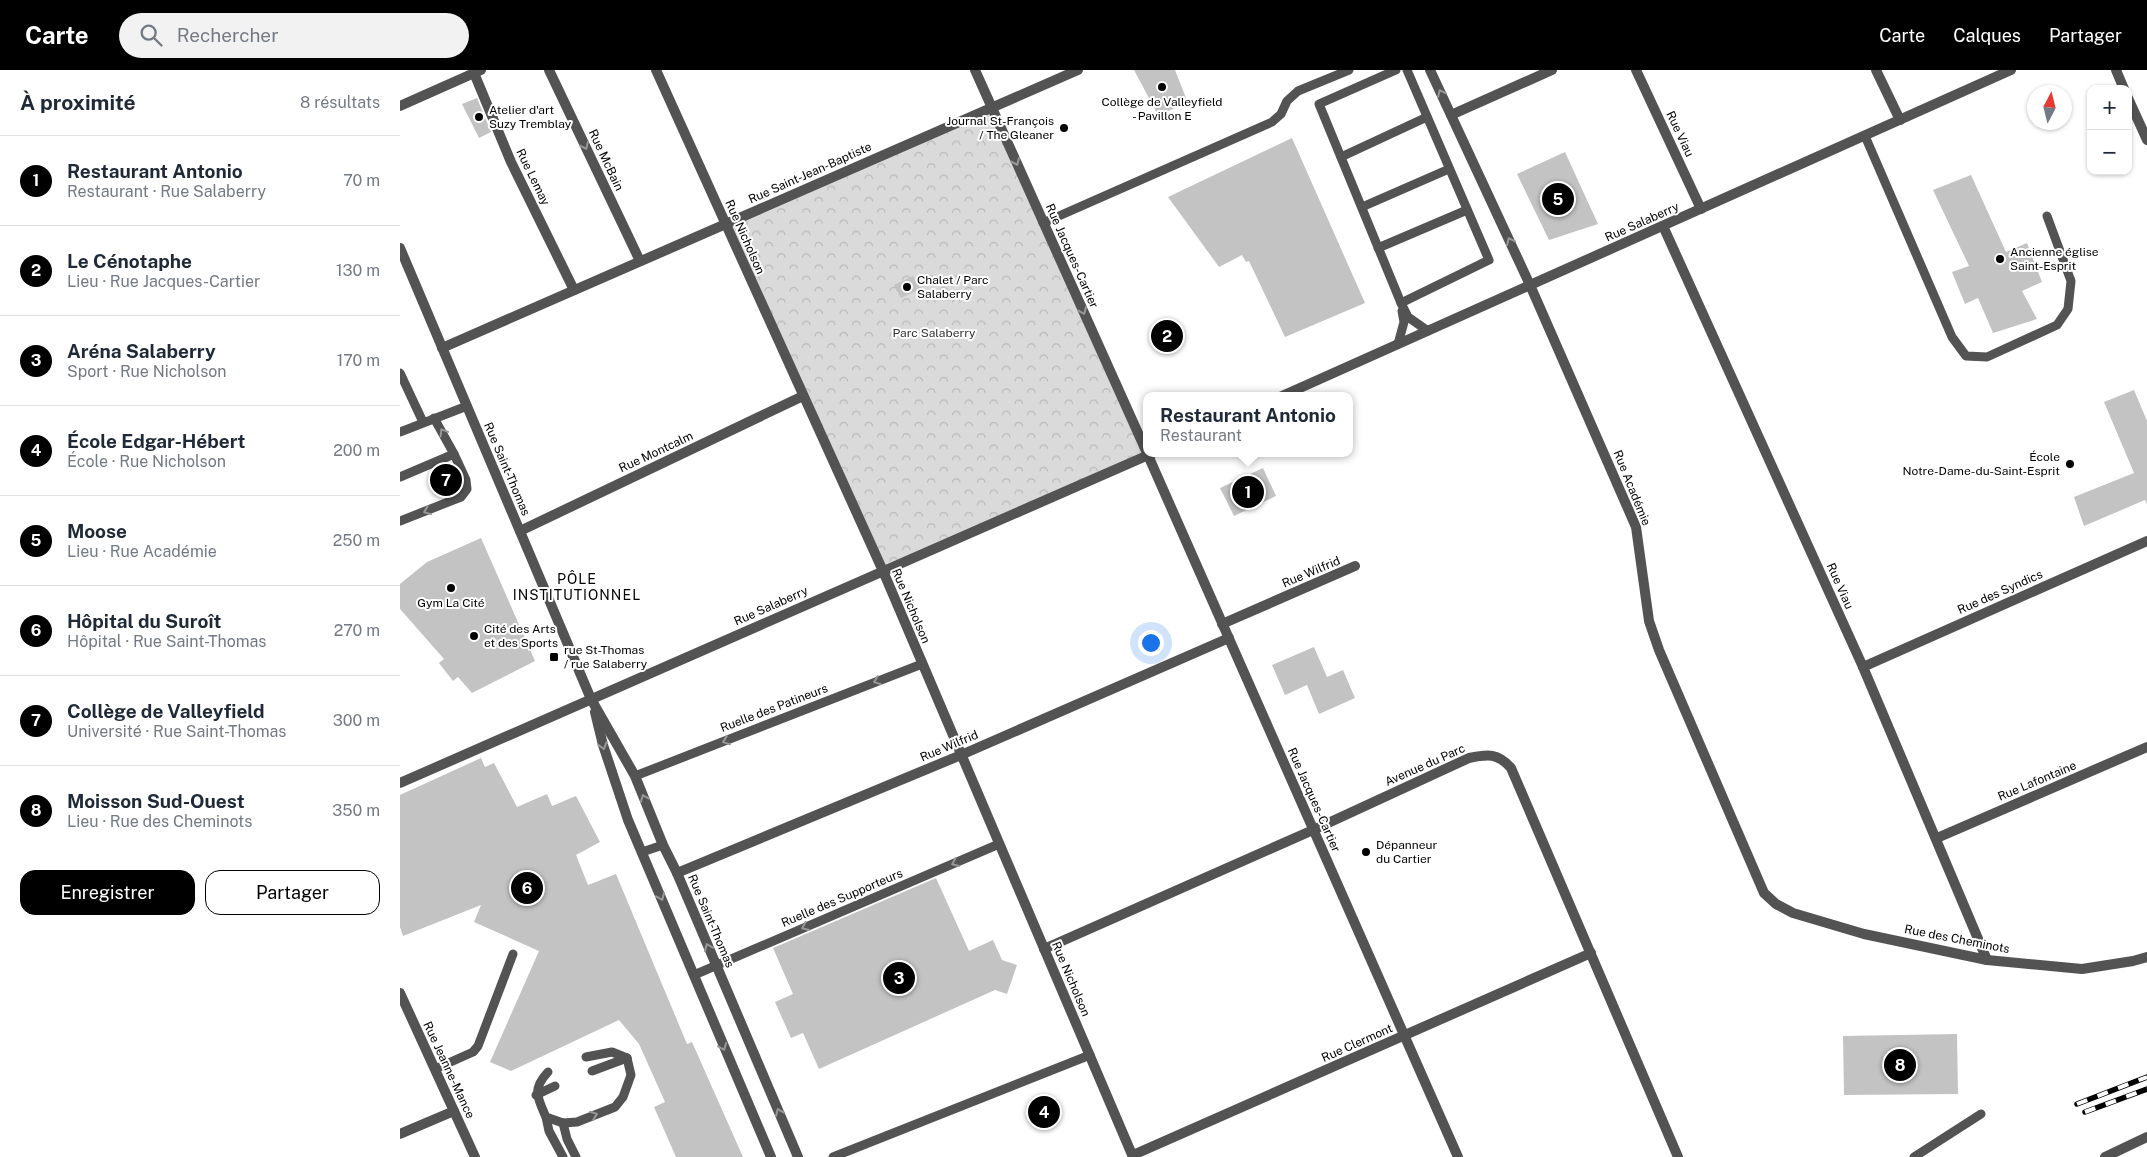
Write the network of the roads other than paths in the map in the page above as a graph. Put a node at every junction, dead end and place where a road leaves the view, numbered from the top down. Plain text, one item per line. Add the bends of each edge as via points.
1 (549, 70) edge
2 (656, 70) edge
3 (975, 70) edge
4 (1078, 70) edge
5 (1349, 70) edge
6 (1396, 70) edge
7 (1406, 70) edge
8 (1430, 70) edge
9 (1552, 70) edge
10 (1636, 70) edge
11 (1876, 70) edge
12 (2011, 70) edge
13 (2116, 70) edge
14 (478, 72) edge
15 (2122, 85) edge
16 (400, 106) edge
17 (2132, 107) edge
18 (992, 108) junction
19 (1451, 115) junction
20 (1427, 117) junction
21 (1900, 120) junction
22 (1865, 136) junction
23 (2147, 140) edge
24 (1341, 157) junction
25 (1449, 169) junction
26 (1362, 207) junction
27 (1701, 209) junction
28 (1467, 210) junction
29 (2047, 216) dead end
30 (1043, 222) junction
31 (726, 224) junction
32 (1663, 226) junction
33 (400, 248) edge
34 (1378, 248) junction
35 (640, 262) junction
36 (1530, 285) junction
37 (574, 290) junction
38 (1401, 303) junction
39 (1428, 331) junction
40 (1398, 344) junction
41 (442, 348) junction
42 (400, 373) edge
43 (1291, 392) edge
44 (803, 396) junction
45 (467, 406) junction
46 (434, 418) junction
47 (423, 422) junction
48 (400, 432) edge
49 (1143, 441) edge
50 (454, 454) junction
51 (1143, 457) edge
52 (1150, 457) edge
53 (400, 477) edge
54 (400, 522) edge
55 (520, 531) junction
56 (2147, 541) edge
57 (1356, 566) dead end
58 (883, 571) junction
59 (1222, 624) junction
60 (1228, 638) junction
61 (922, 664) junction
62 (1863, 667) junction
63 (591, 699) junction
64 (2147, 747) edge
65 (961, 755) junction
66 (635, 776) junction
67 (400, 783) edge
68 (1313, 830) junction
69 (1937, 838) junction
70 (999, 844) junction
71 (662, 845) junction
72 (642, 852) junction
73 (677, 872) junction
74 (1793, 913) joint
75 (1044, 949) junction
76 (1591, 953) junction
77 (512, 954) dead end
78 (2147, 956) edge
79 (1987, 960) junction
80 (716, 966) junction
81 (694, 975) junction
82 (400, 993) edge
83 (1404, 1036) junction
84 (1090, 1055) junction
85 (586, 1057) dead end
86 (627, 1058) junction
87 (435, 1069) junction
88 (592, 1071) dead end
89 (548, 1072) dead end
90 (555, 1086) dead end
91 (536, 1096) junction
92 (454, 1111) junction
93 (1982, 1114) dead end
94 (546, 1117) junction
95 (563, 1123) junction
96 (400, 1134) edge
97 (2147, 1138) edge
98 (1133, 1156) edge
99 (475, 1157) edge
100 (563, 1157) edge
101 (576, 1157) edge
102 (771, 1157) edge
103 (798, 1157) edge
104 (833, 1157) edge
105 (1458, 1157) edge
106 (1678, 1157) edge
107 (1914, 1157) edge
108 (2104, 1157) edge

1 -> 35 street, Rue McBain
2 - 31 street, Rue Nicholson
3 - 18 street, Rue Jacques-Cartier
4 - 18 street, Rue Saint-Jean-Baptiste
5 - 30 lane via 1298,92 1272,122
6 - 24 lane via 1319,104
7 - 20 lane
19 -> 8 street, Rue Académie
9 - 19 street
10 - 27 street, Rue Viau
11 - 21 street
12 - 21 street, Rue Salaberry
13 - 15 street
14 - 16 street
14 - 37 street, Rue Lemay via 511,162
17 - 23 street
18 -> 30 street, Rue Jacques-Cartier
18 - 31 street, Rue Saint-Jean-Baptiste
36 -> 19 street, Rue Académie
20 - 24 lane
20 - 25 lane
21 - 22 street, Rue Salaberry
22 - 27 street, Rue Salaberry
22 - 29 lane via 1952,337 1966,356 1987,357 2057,325 2068,309 2071,280
24 - 26 lane
25 - 26 lane
25 - 28 lane
26 - 34 lane
27 - 32 street, Rue Salaberry
28 - 34 lane
28 - 38 lane via 1489,260
30 -> 49 street, Rue Jacques-Cartier
31 - 35 street, Rue Saint-Jean-Baptiste
31 - 44 street, Rue Nicholson
32 - 36 street, Rue Salaberry
32 - 62 street, Rue Viau
33 - 41 street, Rue Saint-Thomas
34 - 38 lane
35 - 37 street, Rue Saint-Jean-Baptiste
36 - 39 street, Rue Salaberry
36 - 74 street, Rue Académie via 1636,527 1649,621 1658,650 1764,893
37 - 41 street, Rue Saint-Jean-Baptiste
38 - 39 lane via 1408,317
38 - 40 lane via 1404,322
39 - 40 street, Rue Salaberry
40 - 43 street, Rue Salaberry
41 - 45 street, Rue Saint-Thomas
42 - 47 lane
44 - 55 street, Rue Montcalm
44 - 58 street, Rue Nicholson
45 - 46 lane
45 - 55 street, Rue Saint-Thomas
46 - 47 lane
50 -> 46 lane
47 - 48 lane
50 - 53 lane
50 -> 54 lane via 466,480 467,489 461,497
51 - 58 street, Rue Salaberry
52 - 59 street, Rue Jacques-Cartier
55 - 63 street, Rue Saint-Thomas
56 - 62 street, Rue des Syndics
57 - 59 street, Rue Wilfrid
58 - 61 street, Rue Nicholson
58 - 63 street, Rue Salaberry
59 - 60 street, Rue Jacques-Cartier
60 - 65 street, Rue Wilfrid
60 - 68 street, Rue Jacques-Cartier
61 - 65 street, Rue Nicholson
61 -> 66 lane, Ruelle des Patineurs
62 - 69 street, Rue Viau
63 - 66 street, Rue Saint-Thomas
63 - 67 street, Rue Salaberry
63 -> 72 street, Rue Saint-Thomas via 603,745
64 - 69 street, Rue Lafontaine
65 - 70 street, Rue Nicholson
65 - 73 street, Rue Wilfrid
71 -> 66 street, Rue Saint-Thomas
68 - 75 street, Avenue du Parc
68 - 76 street, Avenue du Parc via 1469,758 1486,755 1503,759 1511,768
68 - 83 street, Rue Jacques-Cartier
69 - 79 street, Rue Viau
70 - 75 street, Rue Nicholson
70 -> 80 lane, Ruelle des Supporteurs
71 - 72 lane
71 - 73 street, Rue Saint-Thomas
72 -> 81 street, Rue Saint-Thomas
80 -> 73 street, Rue Saint-Thomas
74 - 79 street, Rue des Cheminots via 1864,934
75 - 84 street, Rue Nicholson
76 - 83 street, Rue Clermont
76 - 106 street, Avenue du Parc
77 - 87 lane via 478,1046
78 - 79 street, Rue des Cheminots via 2082,969
80 - 81 lane, Ruelle des Supporteurs
103 -> 80 street, Rue Saint-Thomas
81 -> 102 street, Rue Saint-Thomas
82 - 87 street, Rue Jeanne-Mance
83 - 98 street, Rue Clermont
83 - 105 street, Rue Jacques-Cartier
84 - 98 street, Rue Nicholson
84 - 104 lane
85 - 86 lane via 612,1052
86 - 88 lane
95 -> 86 lane via 578,1122 615,1107 632,1075
87 - 92 street, Rue Jeanne-Mance
89 - 91 lane via 541,1080
90 - 91 lane
91 - 94 lane
92 - 96 street
92 - 99 street, Rue Jeanne-Mance
93 - 107 lane
94 - 95 lane
94 - 100 lane via 549,1131
95 - 101 lane
97 - 108 street

